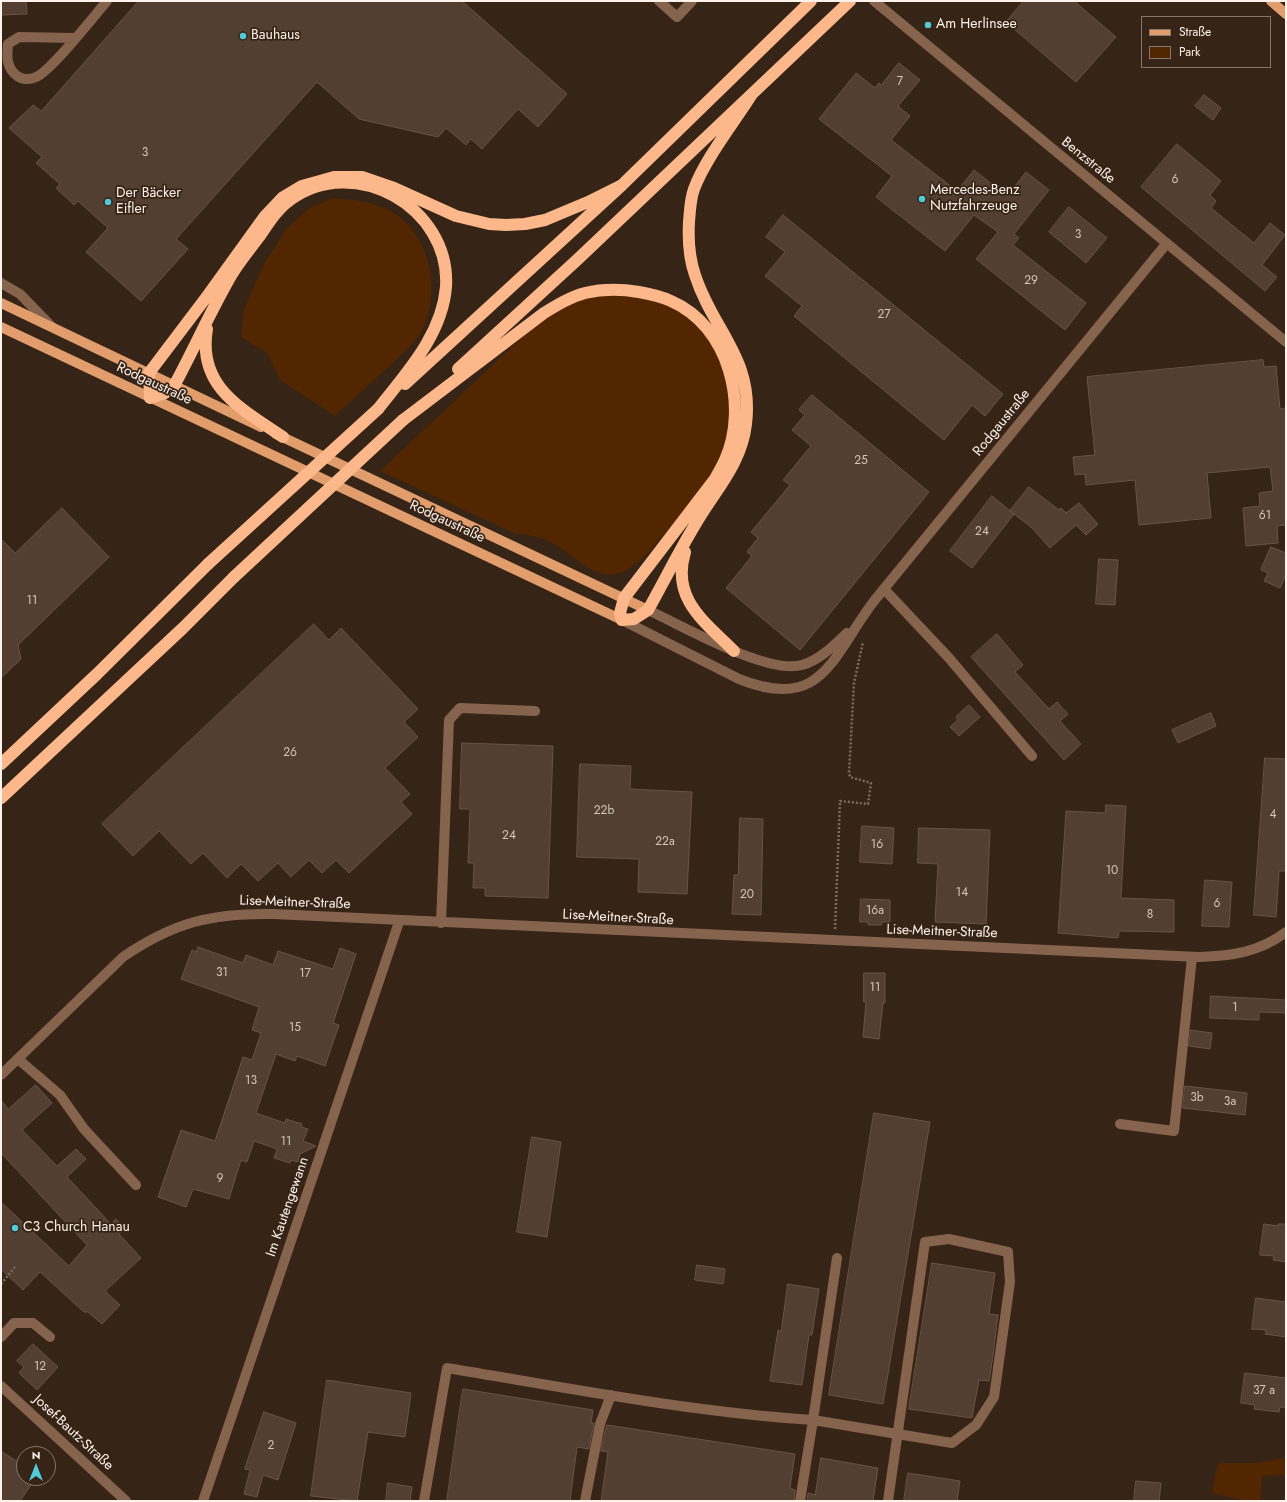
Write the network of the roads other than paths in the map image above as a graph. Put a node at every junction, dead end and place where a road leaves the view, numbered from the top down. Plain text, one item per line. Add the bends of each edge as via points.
1 (107, 1) edge
2 (659, 1) edge
3 (692, 1) edge
4 (810, 1) edge
5 (850, 1) edge
6 (874, 1) edge
7 (1271, 1) edge
8 (1286, 14) edge
9 (75, 38) junction
10 (752, 94) junction
11 (622, 185) junction
12 (1167, 243) junction
13 (1, 283) edge
14 (1, 303) edge
15 (208, 321) junction
16 (1, 327) edge
17 (53, 328) junction
18 (1286, 342) edge
19 (149, 373) junction
20 (174, 386) junction
21 (150, 398) junction
22 (378, 409) junction
23 (403, 420) junction
24 (282, 438) junction
25 (690, 535) junction
26 (884, 589) junction
27 (624, 598) junction
28 (648, 610) junction
29 (622, 620) junction
30 (859, 620) junction
31 (734, 651) junction
32 (535, 711) dead end
33 (1032, 756) dead end
34 (1, 764) edge
35 (1, 798) edge
36 (399, 922) junction
37 (441, 923) junction
38 (1286, 932) edge
39 (1192, 957) junction
40 (18, 1058) junction
41 (1, 1075) edge
42 (1120, 1124) dead end
43 (136, 1185) dead end
44 (837, 1258) dead end
45 (1, 1337) edge
46 (50, 1337) dead end
47 (1, 1386) edge
48 (611, 1395) junction
49 (813, 1420) junction
50 (899, 1434) junction
51 (126, 1501) edge
52 (203, 1501) edge
53 (424, 1501) edge
54 (585, 1501) edge
55 (800, 1501) edge
56 (888, 1501) edge

1 - 9 street
2 - 3 street via 677,17
4 - 11 highway
5 - 10 highway
6 - 12 street, Benzstraße
7 - 8 main road
9 - 9 street via 19,37 8,44 8,63 17,77 36,77 44,72
10 - 23 highway
10 - 25 highway via 703,170 694,189 690,207 688,238 693,269 700,289 736,354 744,375 747,409 743,440 737,459
11 - 19 highway via 545,220 525,224 489,224 456,216 394,188 362,178 334,177 302,186 282,198 265,216
11 - 22 highway
12 - 18 street, Benzstraße
12 - 26 street, Rodgaustraße
13 - 17 street via 20,294
14 - 17 main road, Rodgaustraße
15 - 20 highway
15 - 22 highway via 233,273 274,216 289,201 314,187 342,182 369,186 396,197 426,221 437,238 444,262 446,286 441,312 421,354
15 - 24 highway via 205,340 207,362 219,388 238,407
16 - 21 main road, Rodgaustraße
17 - 19 main road, Rodgaustraße
19 - 20 main road, Rodgaustraße
19 - 21 highway
20 - 21 highway via 165,393
20 - 24 main road, Rodgaustraße
21 - 29 main road, Rodgaustraße
22 - 34 highway, bridge via 208,564
23 - 27 highway via 544,313 564,300 584,293 629,290 650,294 672,301 697,318 720,347 731,378 735,411 731,441 715,479
23 - 35 highway, bridge
24 - 27 main road, Rodgaustraße
25 - 28 highway
25 - 31 highway via 682,561 681,583 685,596 701,618
26 - 30 street, Rodgaustraße
26 - 33 street via 949,658
27 - 28 main road, Rodgaustraße
27 - 29 highway via 620,613
28 - 29 highway via 634,619
28 - 31 street, Rodgaustraße
29 - 30 street, Rodgaustraße via 739,679 758,687 778,690 806,685 826,671
30 - 31 street, Rodgaustraße via 831,648 803,665 777,666
32 - 37 street via 460,708 449,720
36 - 37 street, Lise-Meitner-Straße
36 - 40 street, Lise-Meitner-Straße via 240,914 191,922 145,942 123,957
36 - 52 street, Im Kautengewann
37 - 39 street, Lise-Meitner-Straße
38 - 39 street, Lise-Meitner-Straße via 1275,940 1243,953
39 - 42 street via 1174,1131
40 - 41 street, Lise-Meitner-Straße
40 - 43 street via 60,1095 84,1129
44 - 49 street
45 - 46 street via 14,1323 33,1323
47 - 51 street, Josef-Bautz-Straße
48 - 49 street via 755,1416
48 - 53 street via 447,1368
48 - 54 street via 600,1424
49 - 50 street
49 - 55 street
50 - 50 street via 952,1443 976,1425 994,1397 1010,1282 1008,1252 949,1239 925,1242
50 - 56 street

